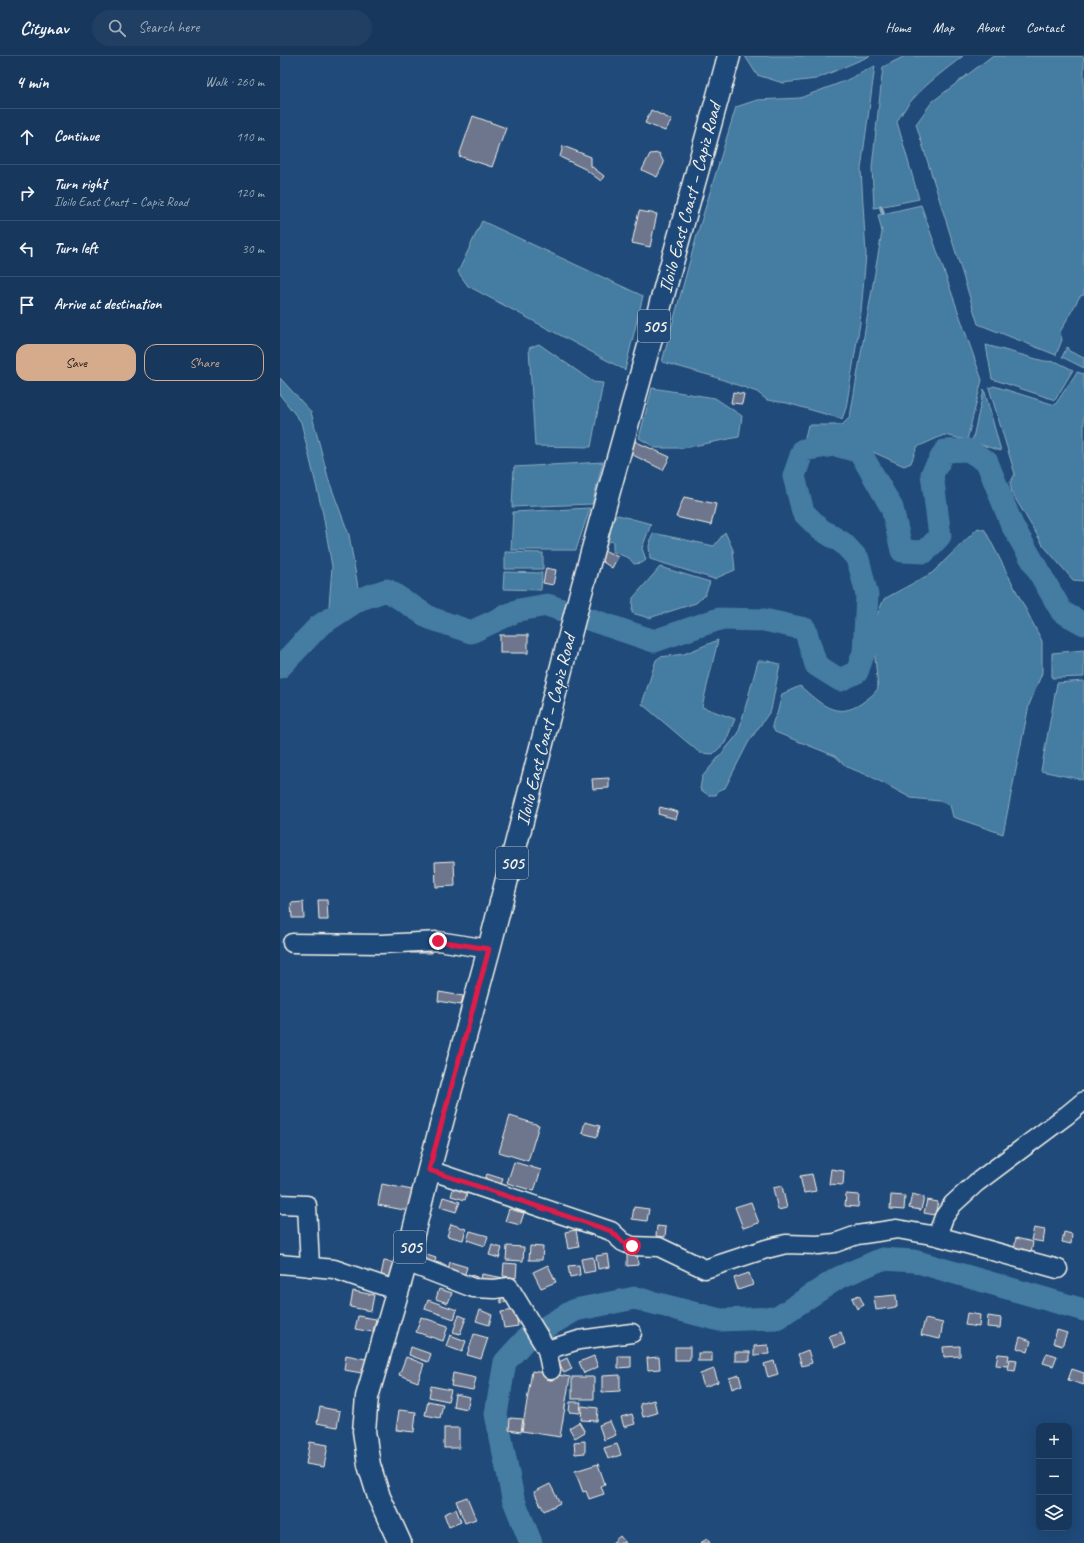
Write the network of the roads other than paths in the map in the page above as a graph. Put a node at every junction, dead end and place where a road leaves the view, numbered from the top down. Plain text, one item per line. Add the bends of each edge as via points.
1 (729, 56) edge
2 (292, 943) dead end
3 (489, 949) junction
4 (1084, 1101) edge
5 (429, 1170) junction
6 (280, 1204) edge
7 (937, 1236) junction
8 (406, 1262) junction
9 (280, 1264) edge
10 (310, 1267) junction
11 (1058, 1270) dead end
12 (398, 1291) junction
13 (632, 1333) dead end
14 (543, 1343) junction
15 (551, 1370) dead end
16 (400, 1543) edge

1 - 3 main road, Iloilo East Coast – Capiz Road / 505 via 580,596
2 - 3 street via 381,944 438,941
3 - 5 main road, Iloilo East Coast – Capiz Road / 505
4 - 7 street via 976,1183 953,1204 944,1217
5 - 7 street via 611,1231 632,1246 658,1247 705,1270 786,1244 835,1243 857,1235 897,1229
5 - 8 main road, Iloilo East Coast – Capiz Road / 505
6 - 10 street via 307,1205
7 - 11 street
8 - 12 main road, Iloilo East Coast – Capiz Road / 505
8 - 14 street via 474,1288 509,1287
9 - 10 street
10 - 12 street via 334,1269
12 - 16 main road, Iloilo East Coast – Capiz Road / 505 via 367,1397 364,1431 369,1465 379,1496
13 - 14 street
14 - 15 street

